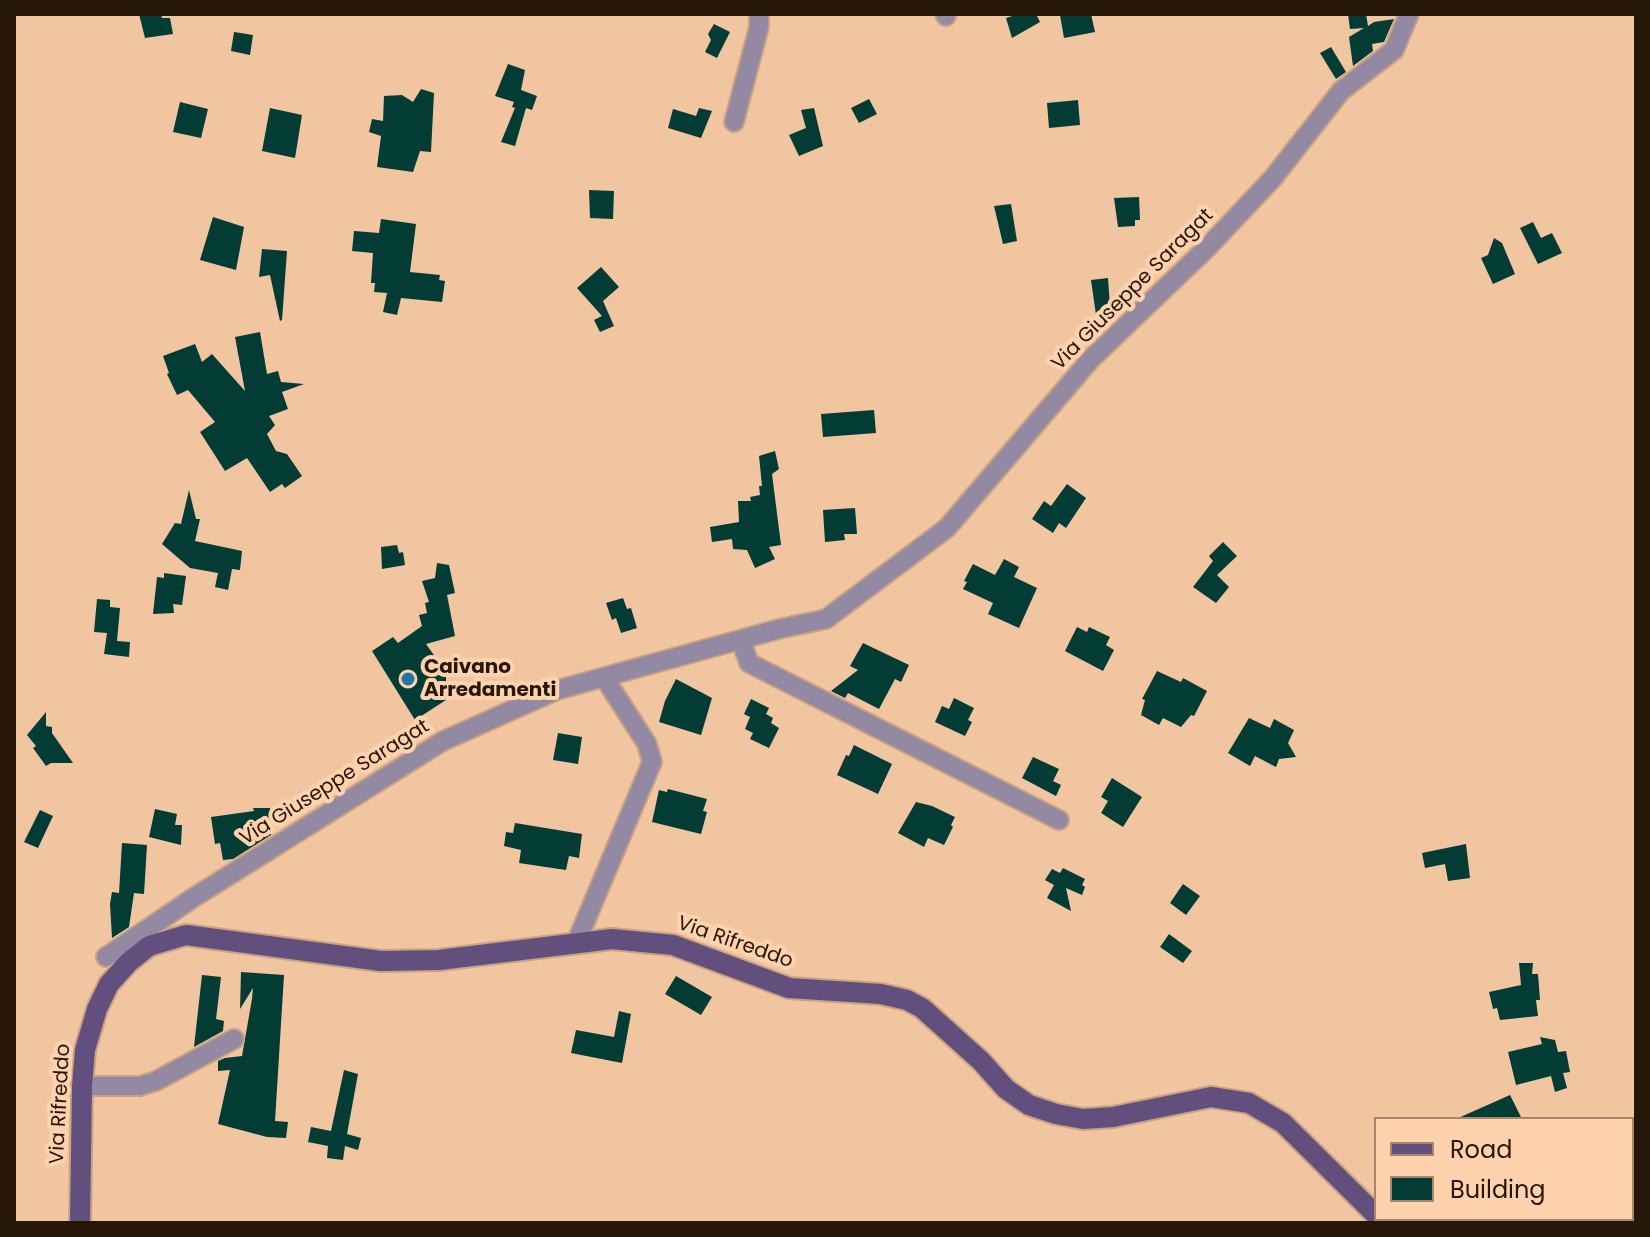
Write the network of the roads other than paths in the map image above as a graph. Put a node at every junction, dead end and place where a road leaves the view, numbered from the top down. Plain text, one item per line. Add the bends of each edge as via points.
1 (759, 14) edge
2 (1409, 14) edge
3 (734, 122) dead end
4 (741, 640) junction
5 (604, 677) junction
6 (1059, 820) dead end
7 (577, 941) junction
8 (106, 957) dead end
9 (234, 1039) dead end
10 (82, 1086) junction
11 (1374, 1213) edge
12 (80, 1223) edge

1 - 3 street
2 - 4 street, Via Giuseppe Saragat via 1394,50 1341,91 1273,178 1090,360 947,528 826,619
4 - 5 street, Via Giuseppe Saragat
4 - 6 street via 749,663
5 - 7 street via 647,744 652,762
5 - 8 street, Via Giuseppe Saragat via 557,690 443,741
7 - 10 main road, Via Rifreddo via 439,960 381,961 209,937 168,939 149,946 109,984 90,1029
7 - 11 main road, Via Rifreddo via 673,945 789,988 907,1000 981,1061 1006,1089 1029,1105 1056,1114 1113,1117 1211,1097 1249,1103 1283,1123
9 - 10 street via 140,1086
10 - 12 main road, Via Rifreddo

